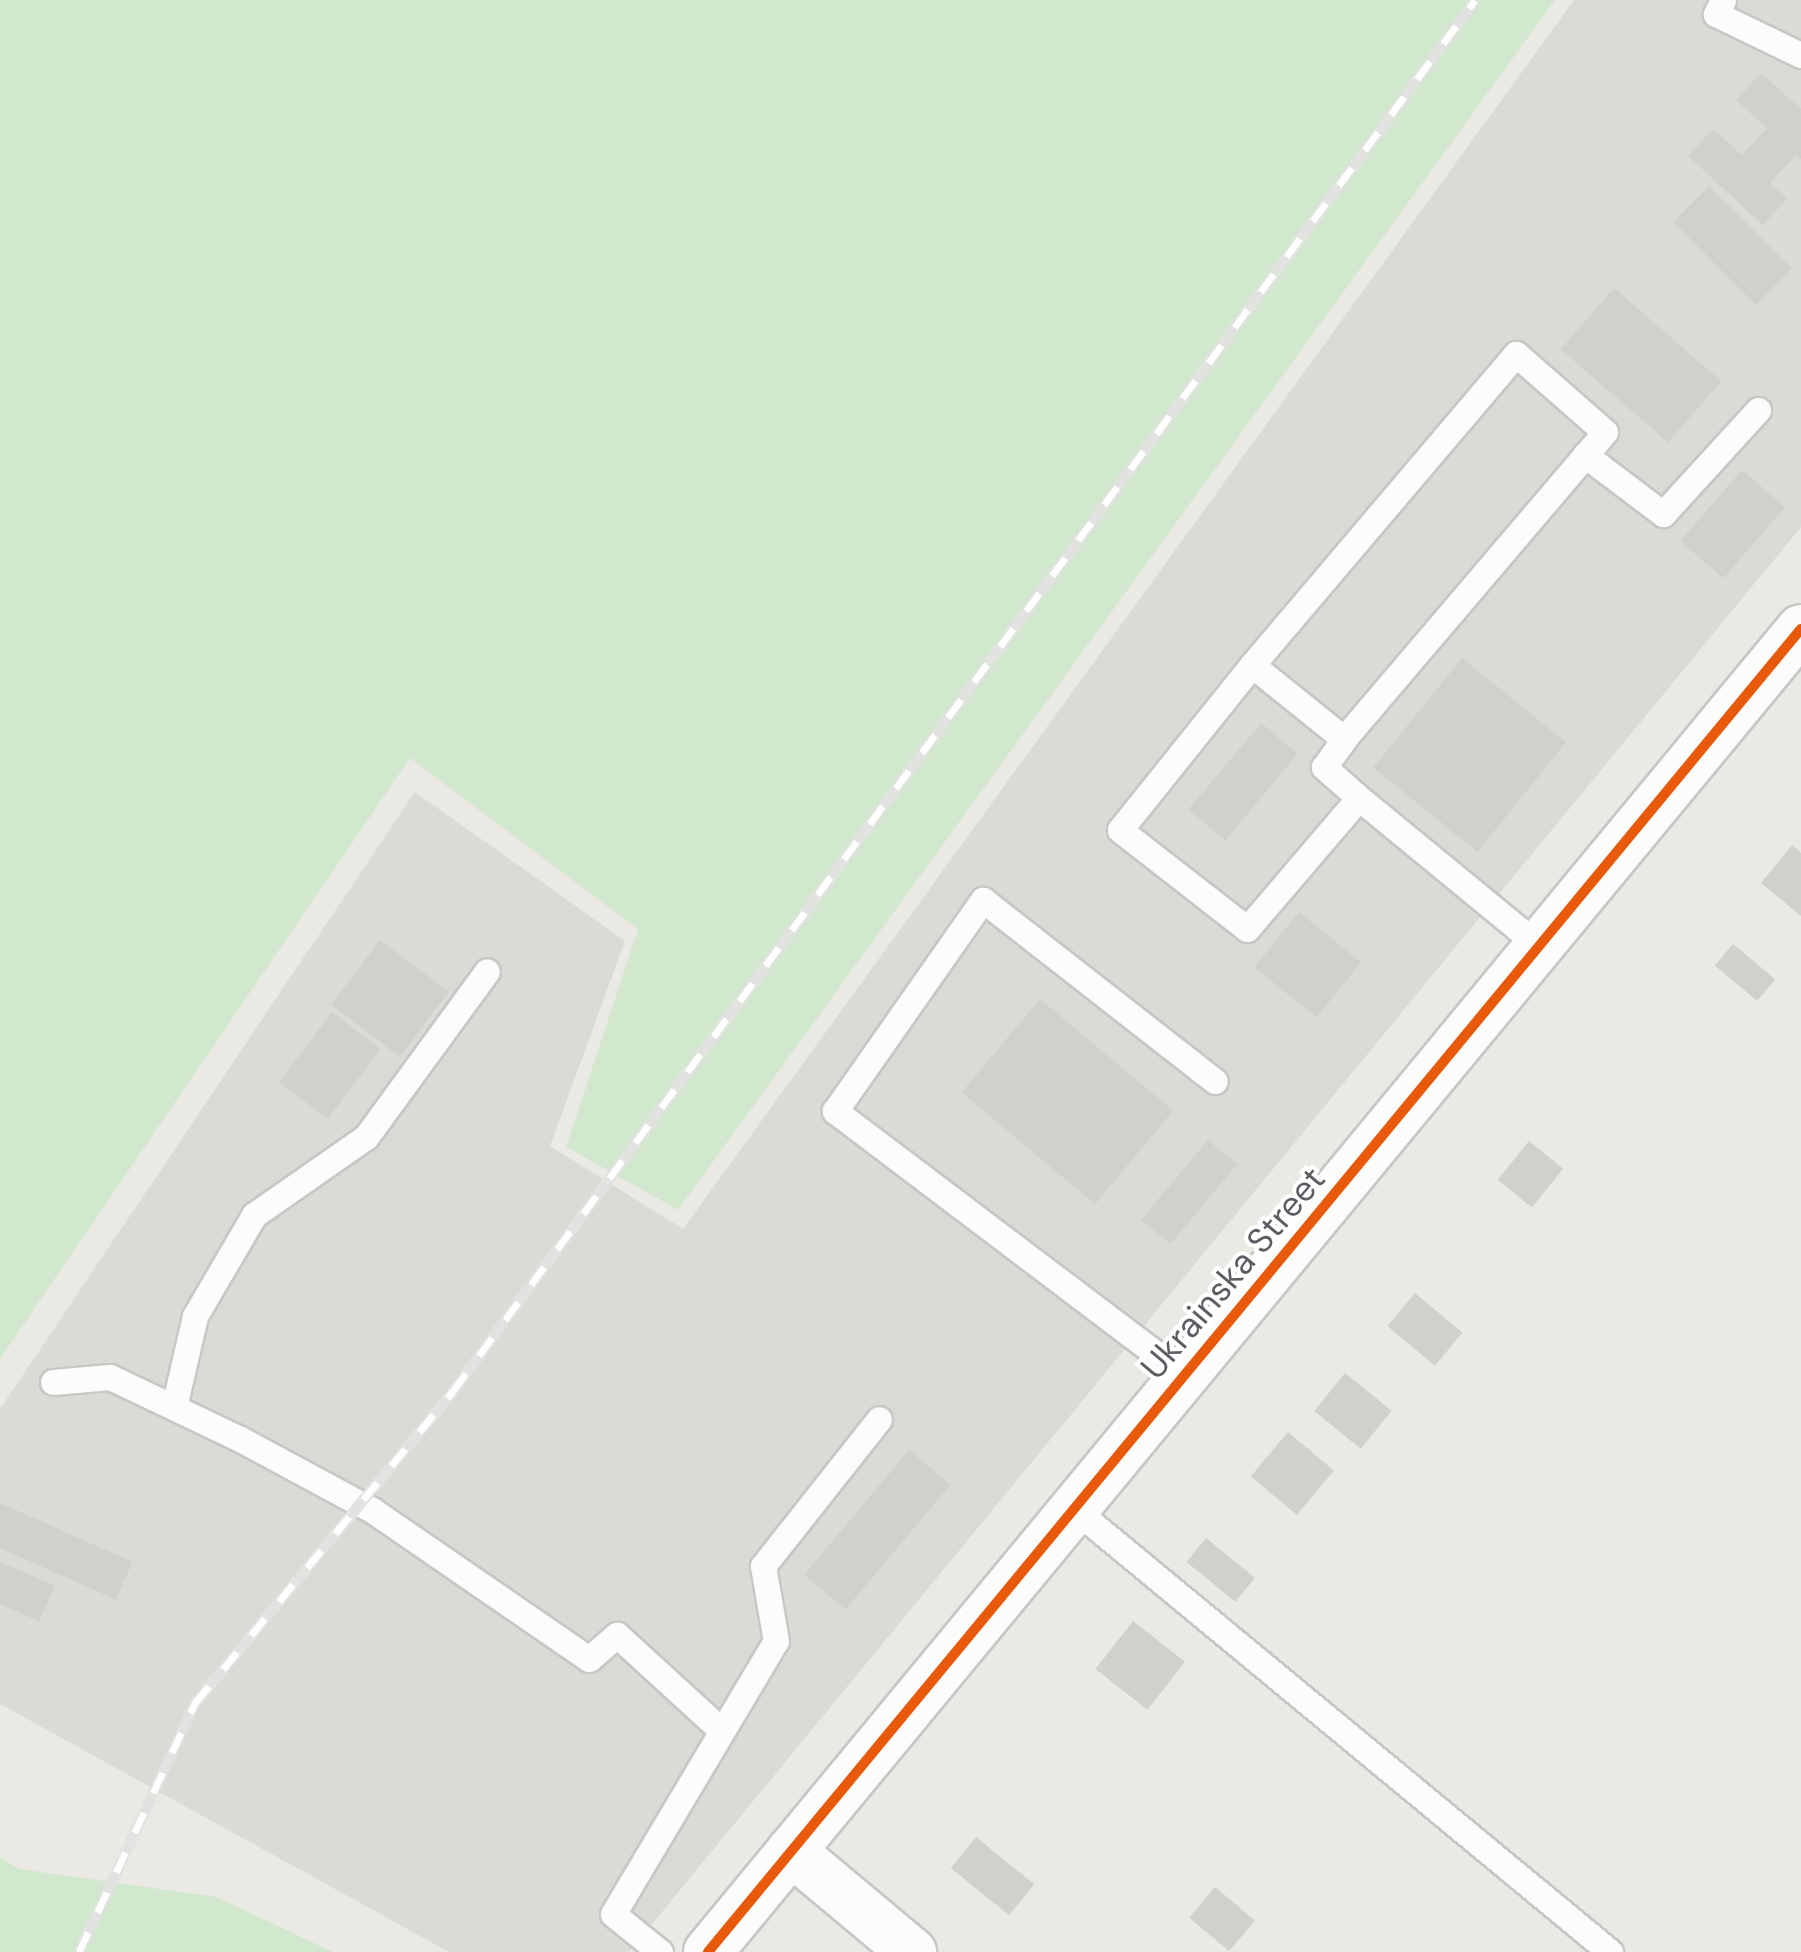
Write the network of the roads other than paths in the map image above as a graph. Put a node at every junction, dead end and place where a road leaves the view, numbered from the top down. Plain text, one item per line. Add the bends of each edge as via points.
1 (1722, 0) edge
2 (1801, 55) edge
3 (1758, 410) dead end
4 (1585, 455) junction
5 (1801, 630) edge
6 (1252, 665) junction
7 (1344, 739) junction
8 (1359, 798) junction
9 (1539, 946) junction
10 (487, 971) dead end
11 (1214, 1081) dead end
12 (1184, 1374) junction
13 (53, 1382) dead end
14 (174, 1408) junction
15 (880, 1419) dead end
16 (1073, 1508) junction
17 (722, 1731) junction
18 (791, 1851) junction
19 (660, 1952) edge
20 (708, 1952) edge
21 (912, 1952) edge
22 (1610, 1952) edge

1 - 2 lane via 1716,14
3 - 4 lane via 1663,514
4 - 6 lane via 1605,432 1516,354
4 - 7 lane
5 - 9 street, Ukrainska Street
6 - 7 lane
6 - 8 lane via 1120,830 1247,929
7 - 8 lane via 1324,768
8 - 9 lane
9 - 12 street, Ukrainska Street
10 - 14 lane via 366,1137 254,1215 196,1316
11 - 12 lane via 983,900 835,1110
12 - 16 street, Ukrainska Street
13 - 14 lane via 110,1377
14 - 17 lane via 372,1510 590,1659 617,1635
15 - 17 lane via 763,1566 776,1641
16 - 18 street, Ukrainska Street
16 - 22 lane
17 - 19 lane via 613,1914
18 - 20 street, Ukrainska Street
18 - 21 street

